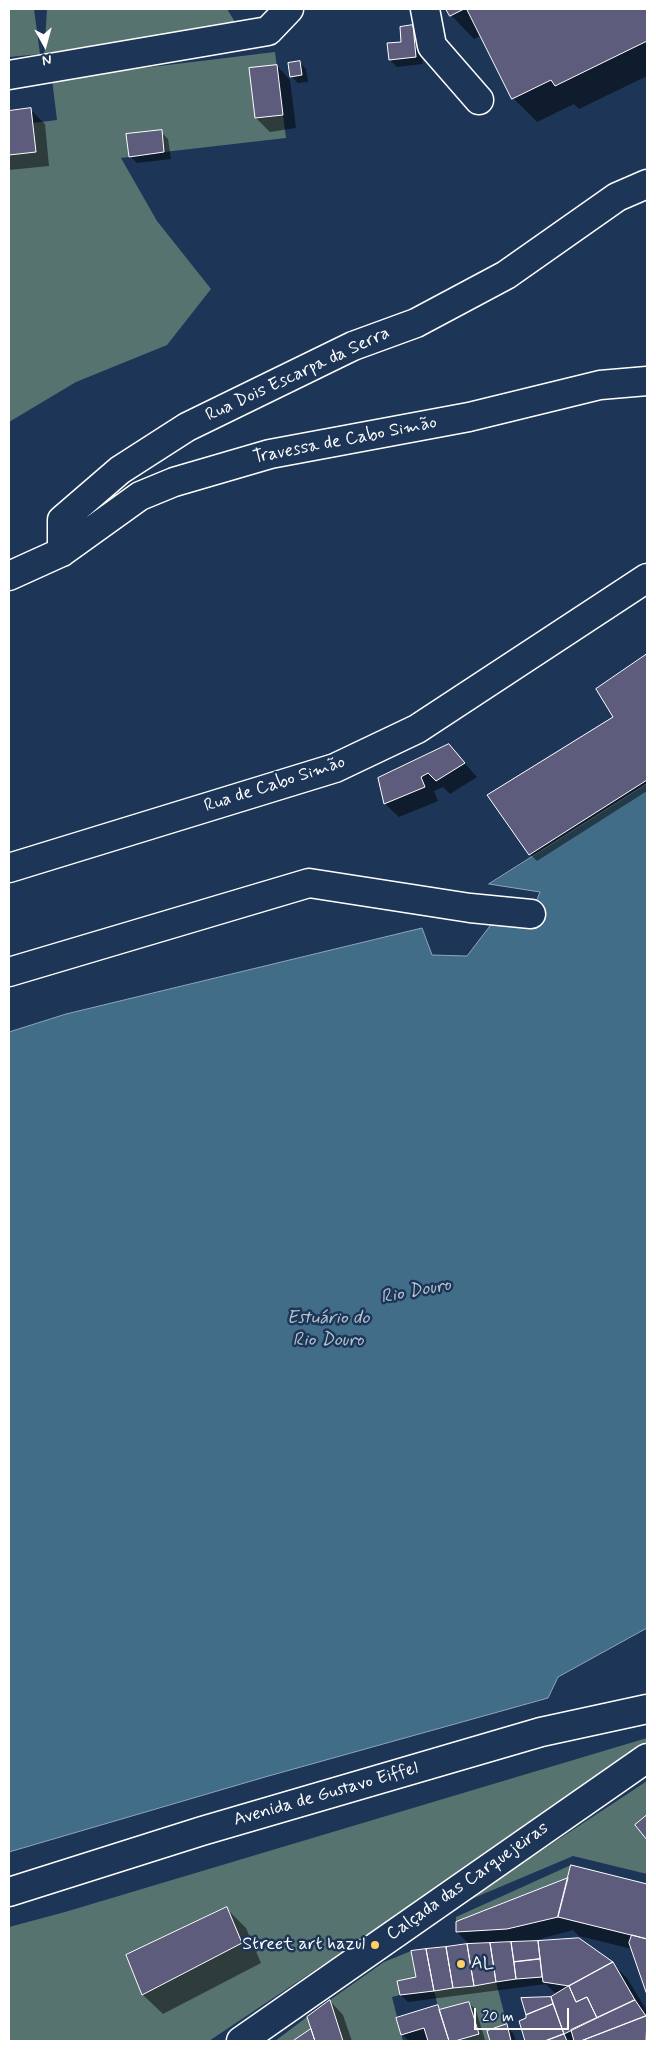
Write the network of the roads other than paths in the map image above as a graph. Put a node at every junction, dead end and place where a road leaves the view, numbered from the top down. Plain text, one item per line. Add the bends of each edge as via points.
1 (289, 9) edge
2 (426, 9) edge
3 (9, 75) edge
4 (479, 100) dead end
5 (647, 184) edge
6 (647, 381) edge
7 (62, 552) junction
8 (9, 576) edge
9 (647, 578) edge
10 (9, 868) edge
11 (531, 914) dead end
12 (9, 972) edge
13 (647, 1709) edge
14 (647, 1758) edge
15 (9, 1892) edge
16 (241, 2041) edge

1 - 3 street via 268,31
2 - 4 street via 432,46
5 - 7 street, Rua Dois Escarpa da Serra via 617,197 506,275 416,322 353,346 178,433 120,470 62,520
6 - 7 street, Travessa de Cabo Simão via 600,385 469,417 270,454 191,477 140,496
7 - 8 street
9 - 10 street, Rua de Cabo Simão via 416,729 336,768
11 - 12 street via 309,883
13 - 15 street, Avenida de Gustavo Eiffel via 541,1732 202,1831
14 - 16 street, Calçada das Carquejeiras

